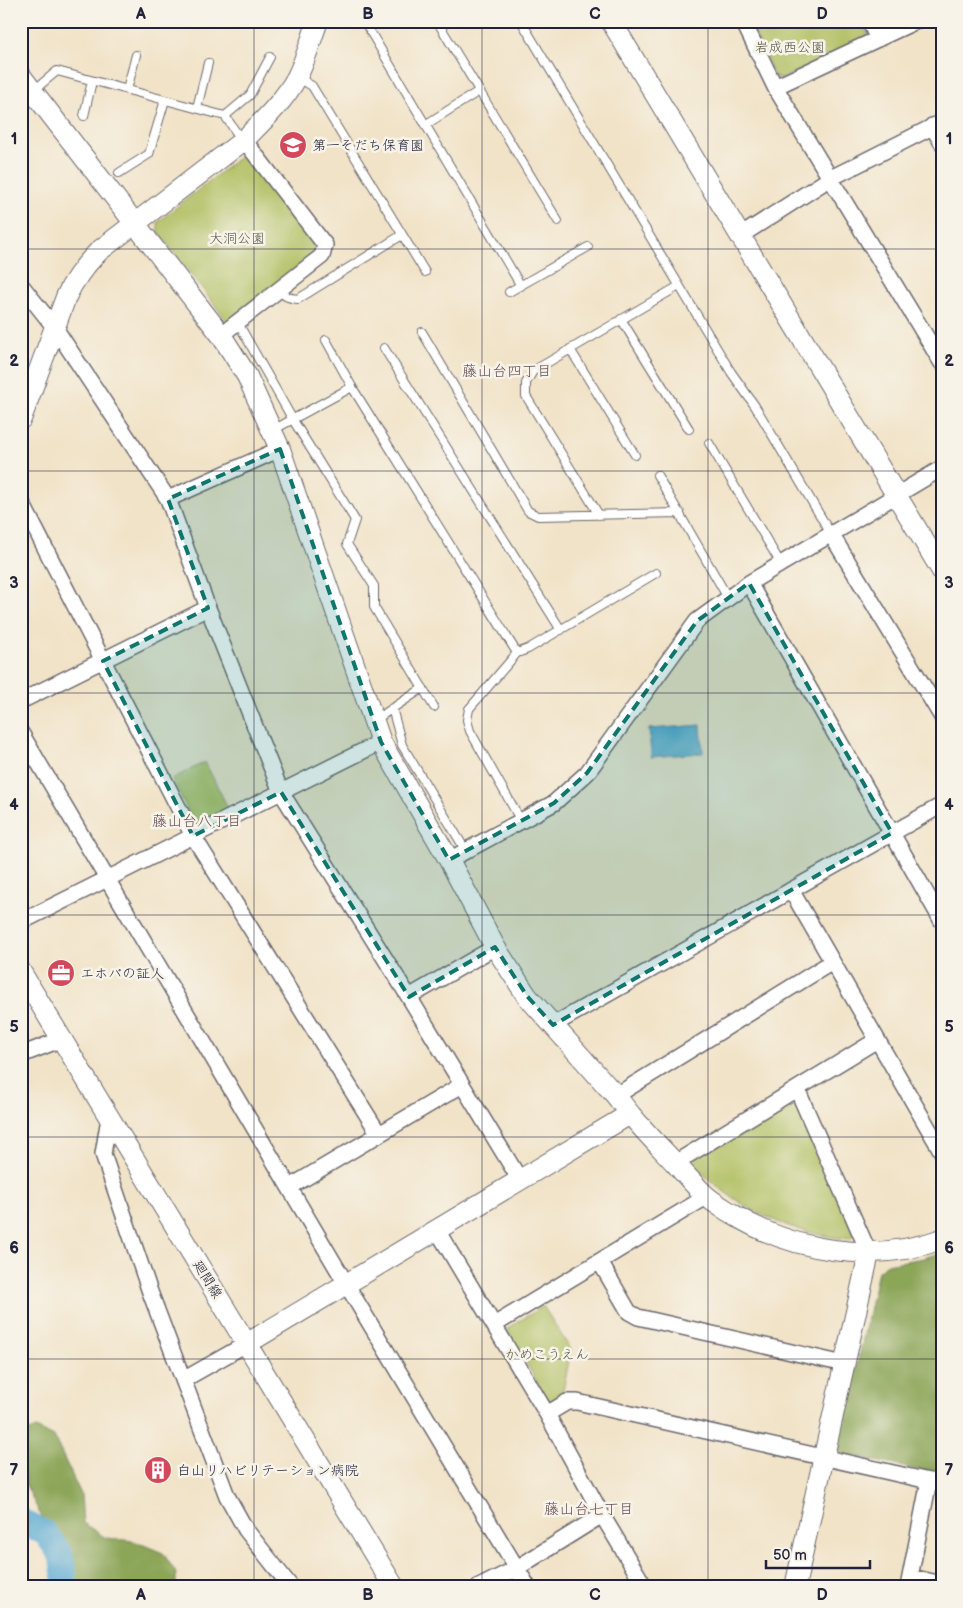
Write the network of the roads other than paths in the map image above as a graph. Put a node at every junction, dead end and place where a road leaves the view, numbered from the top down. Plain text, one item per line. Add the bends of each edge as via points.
1 (318, 21) edge
2 (364, 21) edge
3 (437, 21) edge
4 (521, 21) edge
5 (612, 21) edge
6 (744, 21) edge
7 (869, 21) edge
8 (916, 21) edge
9 (878, 39) junction
10 (136, 55) dead end
11 (270, 57) dead end
12 (208, 63) dead end
13 (297, 77) junction
14 (92, 81) junction
15 (27, 83) edge
16 (775, 87) junction
17 (127, 90) junction
18 (479, 91) junction
19 (165, 100) junction
20 (197, 108) junction
21 (84, 116) dead end
22 (225, 116) junction
23 (937, 124) edge
24 (425, 125) junction
25 (244, 140) junction
26 (942, 143) edge
27 (119, 173) dead end
28 (829, 179) junction
29 (558, 221) dead end
30 (135, 223) junction
31 (402, 235) junction
32 (740, 236) junction
33 (588, 247) dead end
34 (425, 272) dead end
35 (21, 285) edge
36 (521, 286) junction
37 (679, 286) junction
38 (279, 289) junction
39 (509, 292) dead end
40 (621, 319) junction
41 (238, 323) junction
42 (55, 328) junction
43 (422, 332) dead end
44 (221, 335) junction
45 (326, 340) dead end
46 (384, 348) dead end
47 (570, 349) junction
48 (942, 363) edge
49 (352, 387) junction
50 (21, 419) edge
51 (293, 420) junction
52 (689, 429) dead end
53 (273, 430) junction
54 (709, 443) dead end
55 (280, 449) junction
56 (635, 455) dead end
57 (942, 468) edge
58 (657, 475) dead end
59 (896, 496) junction
60 (168, 499) junction
61 (21, 500) edge
62 (680, 513) junction
63 (598, 515) junction
64 (831, 534) junction
65 (781, 564) junction
66 (942, 571) edge
67 (656, 573) dead end
68 (749, 583) junction
69 (728, 598) junction
70 (208, 608) junction
71 (560, 630) junction
72 (517, 653) junction
73 (103, 661) junction
74 (423, 688) junction
75 (21, 701) edge
76 (434, 707) dead end
77 (392, 708) junction
78 (942, 717) edge
79 (374, 721) junction
80 (21, 732) edge
81 (381, 742) junction
82 (281, 792) junction
83 (942, 805) edge
84 (521, 821) junction
85 (892, 833) junction
86 (193, 836) junction
87 (458, 855) junction
88 (107, 879) junction
89 (791, 890) junction
90 (942, 921) edge
91 (21, 922) edge
92 (495, 947) junction
93 (832, 962) junction
94 (21, 972) edge
95 (410, 997) junction
96 (553, 1025) junction
97 (62, 1039) junction
98 (877, 1040) junction
99 (21, 1055) edge
100 (462, 1085) junction
101 (797, 1089) junction
102 (617, 1095) junction
103 (630, 1114) junction
104 (109, 1118) junction
105 (937, 1131) edge
106 (378, 1134) junction
107 (942, 1152) edge
108 (675, 1163) junction
109 (520, 1180) junction
110 (290, 1187) junction
111 (706, 1197) junction
112 (437, 1230) junction
113 (942, 1239) edge
114 (869, 1253) junction
115 (600, 1262) junction
116 (346, 1284) junction
117 (494, 1325) junction
118 (248, 1343) junction
119 (844, 1364) junction
120 (184, 1380) junction
121 (547, 1414) junction
122 (824, 1456) junction
123 (936, 1481) edge
124 (602, 1515) junction
125 (517, 1568) junction
126 (910, 1582) edge
127 (942, 1584) edge
128 (291, 1587) edge
129 (394, 1587) edge
130 (479, 1587) edge
131 (528, 1587) edge
132 (645, 1587) edge
133 (795, 1587) edge

1 - 13 street
2 - 24 lane
3 - 18 lane
4 - 37 lane
5 - 32 street
6 - 16 street
7 - 9 street
8 - 9 street
9 - 16 street
10 - 17 lane
11 - 22 lane via 250,94
12 - 20 lane
13 - 25 street via 276,107
13 - 31 lane via 312,86
14 - 15 lane via 57,71
14 - 17 lane
14 - 21 lane
15 - 30 street
16 - 28 street
17 - 19 lane
18 - 24 lane
18 - 29 lane
19 - 20 lane
19 - 27 lane via 149,154
20 - 22 lane
22 - 25 lane
23 - 26 street
23 - 28 street
24 - 36 lane
25 - 30 street
25 - 38 street via 325,245 322,256
28 - 32 street
28 - 48 street
30 - 42 street via 98,251 81,271 66,297
30 - 44 street
31 - 34 lane
31 - 38 lane via 298,299 288,298
32 - 59 street
33 - 36 lane
35 - 42 street
36 - 39 lane
37 - 40 lane
37 - 64 lane
38 - 41 street
40 - 47 lane
40 - 52 lane
41 - 44 street
41 - 51 lane
42 - 50 street
42 - 60 street
43 - 63 lane via 528,511 538,516
44 - 53 street via 247,376
45 - 49 lane
46 - 71 lane
47 - 56 lane
47 - 63 lane via 533,371 526,383 526,396
49 - 51 lane
49 - 72 lane
51 - 53 lane
51 - 74 lane via 355,520 347,544 374,586 374,608
53 - 55 street
54 - 65 lane
55 - 60 street
55 - 79 street
57 - 59 street
58 - 62 lane
59 - 64 street
59 - 66 street
60 - 70 street
61 - 73 street
62 - 63 lane
62 - 69 lane
64 - 65 street
64 - 78 street
65 - 68 street
67 - 71 lane
68 - 69 street
68 - 85 street
69 - 84 street via 697,621 587,773 554,803
70 - 73 street
70 - 82 street
71 - 72 lane via 528,650
72 - 84 lane via 469,709 467,720 470,731
73 - 75 street
73 - 86 street
74 - 76 lane
74 - 77 lane
77 - 79 lane
77 - 87 lane via 402,745
79 - 81 street
80 - 88 street
81 - 82 street
81 - 87 street
82 - 86 street
82 - 95 street
83 - 85 street
84 - 87 street
85 - 89 street
85 - 90 street
86 - 88 street
86 - 106 street
87 - 92 street
88 - 91 street
88 - 110 street
89 - 93 street
89 - 96 street
92 - 95 street
92 - 96 street via 527,996
93 - 98 street
93 - 102 street
94 - 97 street, 廻間線
95 - 100 street
96 - 102 street
97 - 99 street
97 - 104 street, 廻間線
98 - 101 street
98 - 105 street
100 - 106 street
100 - 109 street
101 - 108 street
101 - 114 street
102 - 103 street
103 - 108 street
103 - 109 street
104 - 118 street, 廻間線
104 - 120 street via 103,1154
105 - 107 street
106 - 110 street
108 - 111 street
109 - 112 street
110 - 116 street
111 - 114 street via 744,1221 786,1239 820,1248
111 - 115 street
112 - 116 street
112 - 117 street
113 - 114 street via 922,1247
114 - 119 street
115 - 117 street
115 - 119 street via 629,1312 638,1317
116 - 118 street
116 - 125 street
117 - 121 street
118 - 120 street
118 - 129 street, 廻間線
119 - 122 street
120 - 128 street via 227,1496 246,1530
121 - 122 street via 567,1402 577,1402
121 - 124 street
122 - 123 street
122 - 133 street
123 - 126 street
124 - 125 street
124 - 132 street
125 - 130 street
125 - 131 street
126 - 127 street

